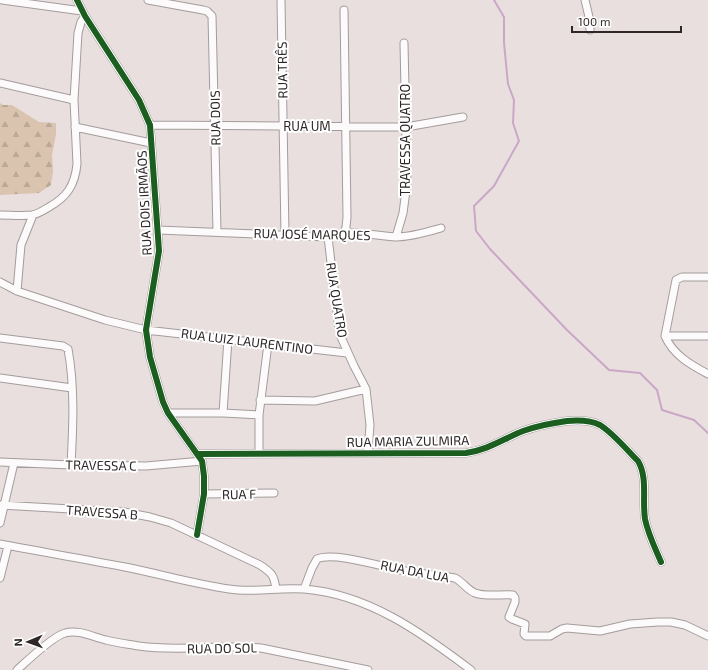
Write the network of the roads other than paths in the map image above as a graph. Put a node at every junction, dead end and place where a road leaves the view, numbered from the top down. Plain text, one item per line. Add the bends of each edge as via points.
1 (2, 0) edge
2 (77, 0) edge
3 (148, 0) edge
4 (585, 0) edge
5 (281, 1) dead end
6 (344, 10) dead end
7 (84, 13) junction
8 (590, 30) dead end
9 (404, 43) dead end
10 (0, 83) edge
11 (74, 100) junction
12 (464, 116) dead end
13 (150, 125) junction
14 (215, 125) junction
15 (283, 125) junction
16 (346, 126) junction
17 (75, 127) junction
18 (406, 127) junction
19 (151, 143) junction
20 (0, 215) edge
21 (33, 215) junction
22 (441, 228) dead end
23 (158, 230) junction
24 (217, 232) junction
25 (344, 233) junction
26 (285, 235) junction
27 (328, 237) junction
28 (396, 237) junction
29 (708, 277) edge
30 (0, 282) edge
31 (18, 291) junction
32 (146, 330) junction
33 (665, 336) junction
34 (708, 336) edge
35 (0, 338) edge
36 (228, 339) junction
37 (268, 344) junction
38 (348, 353) junction
39 (708, 374) edge
40 (0, 378) edge
41 (72, 388) junction
42 (366, 389) junction
43 (260, 400) junction
44 (168, 413) junction
45 (223, 413) junction
46 (259, 415) junction
47 (259, 453) junction
48 (368, 453) junction
49 (197, 454) junction
50 (202, 460) junction
51 (0, 462) edge
52 (14, 463) junction
53 (71, 465) junction
54 (274, 493) dead end
55 (204, 494) junction
56 (2, 506) edge
57 (0, 523) edge
58 (197, 535) junction
59 (0, 544) edge
60 (8, 546) junction
61 (661, 562) dead end
62 (0, 578) edge
63 (276, 589) junction
64 (304, 589) junction
65 (708, 636) edge
66 (17, 670) edge
67 (368, 670) edge
68 (471, 670) edge

1 - 7 street
2 - 7 street, RUA DOIS IRMÃOS
3 - 14 street, RUA DOIS via 203,10 211,14
4 - 8 street
5 - 15 street, RUA TRÊS
6 - 16 street
7 - 11 street via 78,33
7 - 13 street, RUA DOIS IRMÃOS via 139,100
9 - 18 street, TRAVESSA QUATRO
10 - 11 street
11 - 17 street
12 - 18 street, RUA UM
13 - 14 street, RUA UM
13 - 19 street, RUA DOIS IRMÃOS
14 - 15 street, RUA UM
14 - 24 street, RUA DOIS
15 - 16 street, RUA UM
15 - 26 street, RUA TRÊS
16 - 18 street, RUA UM
16 - 25 street via 347,217
17 - 19 street
17 - 21 street via 76,174 70,190 56,203
18 - 28 street, TRAVESSA QUATRO via 407,183 403,213
19 - 23 street, RUA DOIS IRMÃOS
20 - 21 street
21 - 31 street via 21,245
22 - 28 street, RUA JOSÉ MARQUES
23 - 24 street, RUA JOSÉ MARQUES
23 - 32 street, RUA DOIS IRMÃOS via 157,264
24 - 26 street, RUA JOSÉ MARQUES
25 - 27 street, RUA JOSÉ MARQUES
25 - 28 street, RUA JOSÉ MARQUES
26 - 27 street, RUA JOSÉ MARQUES
27 - 38 street, RUA QUATRO via 338,325
29 - 33 street via 682,277 676,280
30 - 31 street, RUA LUIZ LAURENTINO
31 - 32 street, RUA LUIZ LAURENTINO via 105,320
32 - 36 street, RUA LUIZ LAURENTINO
32 - 44 street, RUA DOIS IRMÃOS via 156,380
33 - 34 street
33 - 39 street via 680,357
35 - 41 street via 68,349
36 - 37 street, RUA LUIZ LAURENTINO
36 - 45 street
37 - 38 street, RUA LUIZ LAURENTINO
37 - 43 street
38 - 42 street, RUA QUATRO
40 - 41 street
41 - 53 street
42 - 43 street via 315,401
42 - 48 street, RUA QUATRO via 370,425
43 - 46 street
44 - 45 street
44 - 49 street, RUA DOIS IRMÃOS
45 - 46 street
46 - 47 street
47 - 48 street, RUA MARIA ZULMIRA
47 - 49 street, RUA MARIA ZULMIRA
48 - 61 street, RUA MARIA ZULMIRA via 466,453 492,446 523,431 544,425 577,420 596,423 614,437 641,467 644,478 645,519
49 - 50 street, RUA DOIS IRMÃOS
50 - 53 street, TRAVESSA C via 146,466
50 - 55 street
51 - 52 street, TRAVESSA C
52 - 53 street, TRAVESSA C
52 - 56 street
54 - 55 street, RUA F
55 - 58 street
56 - 57 street
56 - 58 street, TRAVESSA B via 138,514 162,520
58 - 63 street, TRAVESSA B via 266,568 273,576
59 - 60 street
60 - 62 street
60 - 63 street via 228,589
63 - 64 street
64 - 65 street, RUA DA LUA via 315,562 323,557 374,563 406,572 455,578 478,594 513,595 515,602 510,617 525,624 524,635 532,637 550,636 567,628 600,632 630,624 658,622 685,624
64 - 68 street via 325,592 379,610 428,639
66 - 67 street, RUA DO SOL via 58,636 76,632 155,648 261,648

